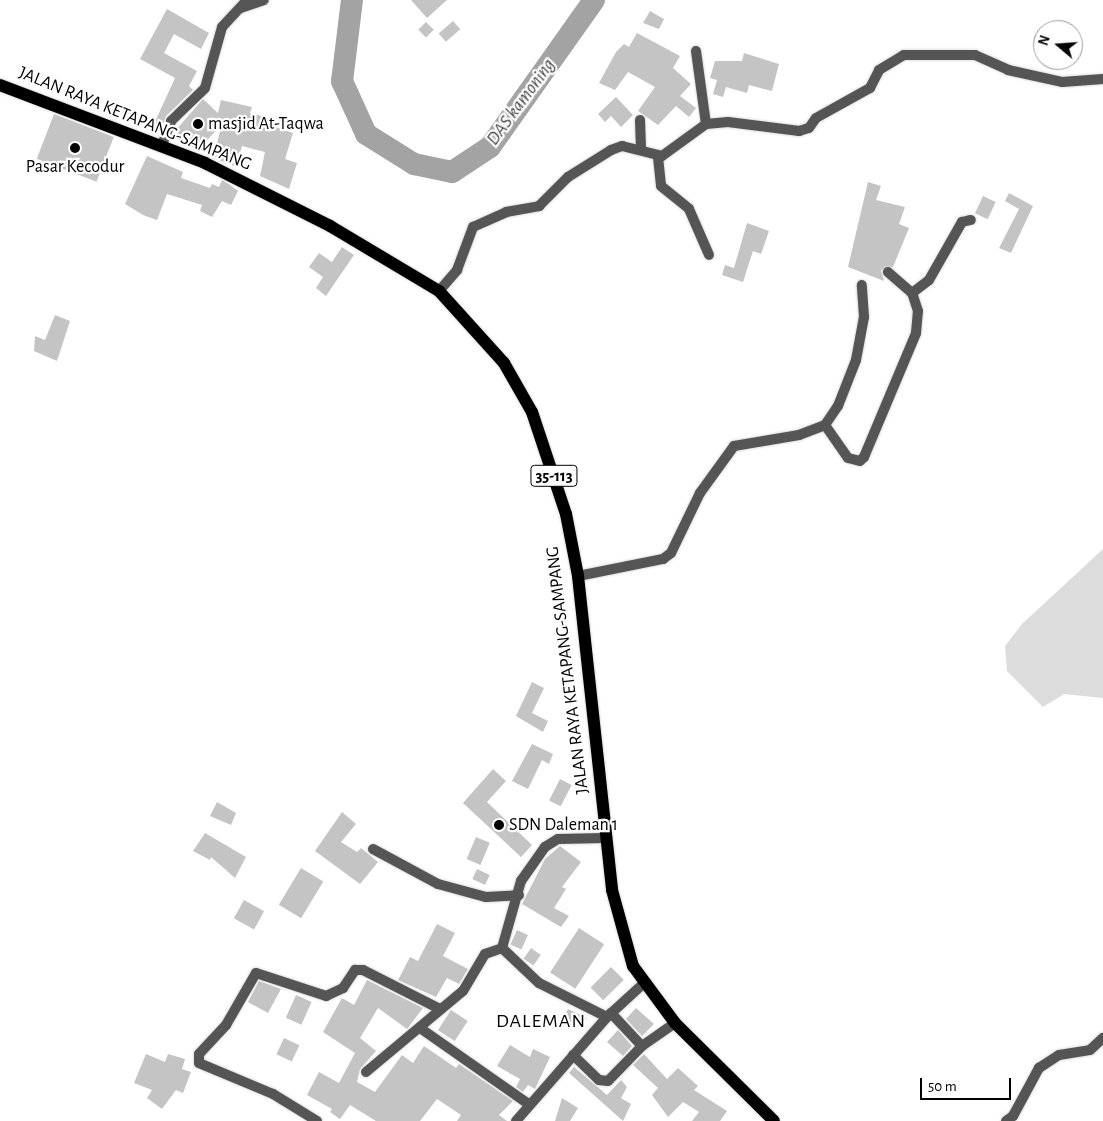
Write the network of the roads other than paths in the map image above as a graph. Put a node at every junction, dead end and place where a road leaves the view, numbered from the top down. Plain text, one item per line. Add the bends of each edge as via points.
1 (264, 0) edge
2 (244, 4) edge
3 (696, 51) dead end
4 (1103, 79) edge
5 (0, 85) edge
6 (640, 120) dead end
7 (706, 124) junction
8 (162, 145) junction
9 (641, 150) junction
10 (658, 157) junction
11 (971, 220) dead end
12 (709, 255) dead end
13 (888, 272) dead end
14 (862, 285) dead end
15 (439, 291) junction
16 (912, 294) junction
17 (825, 425) junction
18 (578, 576) junction
19 (604, 838) junction
20 (373, 849) dead end
21 (519, 895) junction
22 (502, 948) junction
23 (643, 984) junction
24 (438, 1008) junction
25 (609, 1015) junction
26 (675, 1024) junction
27 (420, 1028) junction
28 (1103, 1038) edge
29 (642, 1046) junction
30 (573, 1055) junction
31 (366, 1072) dead end
32 (530, 1105) junction
33 (317, 1121) edge
34 (516, 1121) edge
35 (774, 1121) edge
36 (1006, 1121) edge

1 - 2 street
2 - 8 street via 222,27 205,88 171,121
3 - 7 street
4 - 7 street via 1062,82 1008,70 975,55 910,53 879,70 870,88 816,118 809,128
5 - 8 main road, JALAN RAYA KETAPANG-SAMPANG / 35-113
6 - 9 street
7 - 10 street
8 - 15 main road, JALAN RAYA KETAPANG-SAMPANG / 35-113 via 254,186
9 - 10 street
9 - 15 street via 622,146 611,150 568,177 539,206 506,212 473,227 457,270
10 - 12 street via 661,186 689,208
11 - 16 street via 962,222 929,280
13 - 16 street
14 - 17 street via 864,317 856,360 838,406
15 - 18 main road, JALAN RAYA KETAPANG-SAMPANG / 35-113 via 485,339 521,387 556,482
16 - 17 street via 918,311 916,333 864,457 860,461 848,458
17 - 18 street via 799,436 734,446 700,493 671,553 663,559
18 - 19 main road, JALAN RAYA KETAPANG-SAMPANG / 35-113
19 - 21 street via 552,842 526,870
19 - 23 main road, JALAN RAYA KETAPANG-SAMPANG / 35-113 via 616,912
20 - 21 street via 438,884 486,897
21 - 22 street
22 - 24 street via 485,954 463,991
22 - 25 street via 538,984
23 - 25 street
23 - 26 main road, JALAN RAYA KETAPANG-SAMPANG / 35-113
24 - 27 street
24 - 33 street via 363,970 355,970 343,988 326,996 256,973 226,1025 199,1054 199,1063 273,1094
25 - 29 street
25 - 30 street
26 - 29 street
26 - 35 main road, JALAN RAYA KETAPANG-SAMPANG / 35-113
27 - 31 street
27 - 32 street
28 - 36 street via 1090,1050 1059,1055 1038,1068
29 - 30 street via 608,1082 599,1080
30 - 32 street
32 - 34 street

